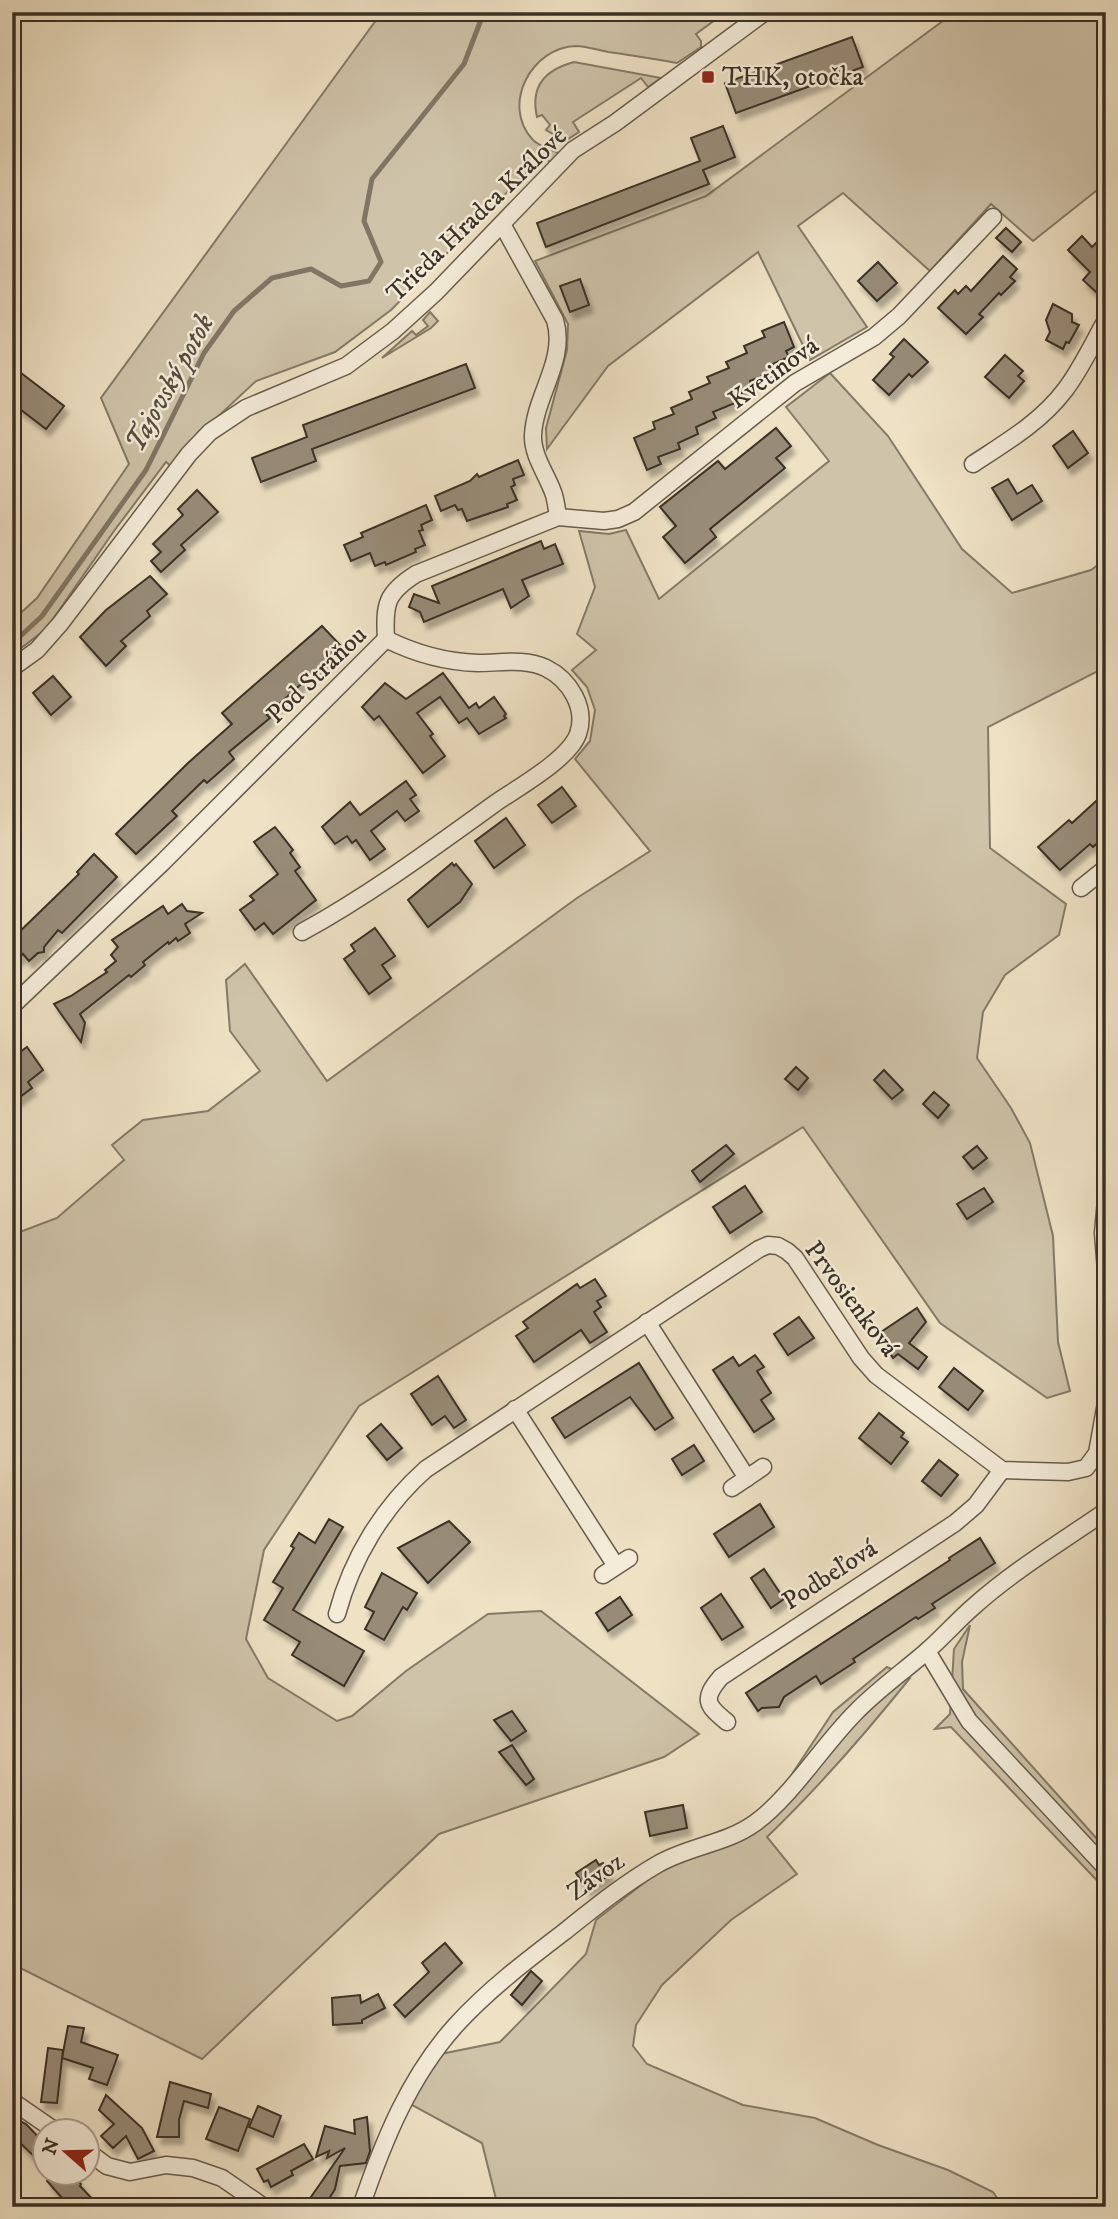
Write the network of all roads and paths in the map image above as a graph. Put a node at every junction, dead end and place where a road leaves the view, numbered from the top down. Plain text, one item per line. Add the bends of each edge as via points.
1 (765, 12) edge
2 (993, 218) dead end
3 (502, 224) junction
4 (1106, 320) edge
5 (972, 464) dead end
6 (558, 517) junction
7 (386, 639) junction
8 (12, 668) edge
9 (1106, 868) edge
10 (1081, 888) dead end
11 (302, 932) dead end
12 (12, 1006) edge
13 (1106, 1200) edge
14 (1106, 1271) edge
15 (647, 1322) junction
16 (1106, 1403) edge
17 (515, 1409) junction
18 (763, 1467) dead end
19 (1002, 1470) junction
20 (747, 1478) junction
21 (732, 1488) dead end
22 (1106, 1511) edge
23 (616, 1566) dead end
24 (337, 1614) dead end
25 (927, 1651) junction
26 (727, 1721) dead end
27 (1106, 1868) edge
28 (12, 2101) edge
29 (37, 2118) edge
30 (102, 2162) edge
31 (264, 2207) edge
32 (361, 2207) edge

1 - 3 street, Trieda Hradca Králové via 573,150
2 - 6 street, Kvetinová via 882,330 795,383 634,512 604,521
3 - 6 street via 560,334 533,437
3 - 8 street, Trieda Hradca Králové via 436,292 346,366 246,408 210,432 60,624 37,650
4 - 5 street via 1076,375 1050,408
6 - 7 street, Kvetinová via 416,574 397,586 388,602
7 - 11 street, Pod Stráňou via 443,660 526,662 546,668 576,697 581,716 578,735 565,752 510,794 380,886
7 - 12 street, Pod Stráňou
9 - 10 street
13 - 14 street
15 - 17 street, Prvosienková
15 - 19 street, Prvosienková via 759,1249 778,1246 794,1258 876,1375
15 - 20 street
16 - 19 street via 1093,1462 1077,1472
17 - 23 street
17 - 24 street, Prvosienková via 440,1458 403,1491 354,1564
18 - 20 street
19 - 26 street, Podbeľová via 976,1505 955,1523 721,1677 708,1698 713,1710
20 - 21 street
22 - 25 street, Závoz via 974,1606
25 - 27 street via 969,1721
25 - 32 street, Závoz via 853,1715 756,1822 730,1837 661,1862 635,1879 475,2006 455,2026 407,2094
28 - 29 street
30 - 31 street via 130,2172 166,2165 193,2168 222,2178

